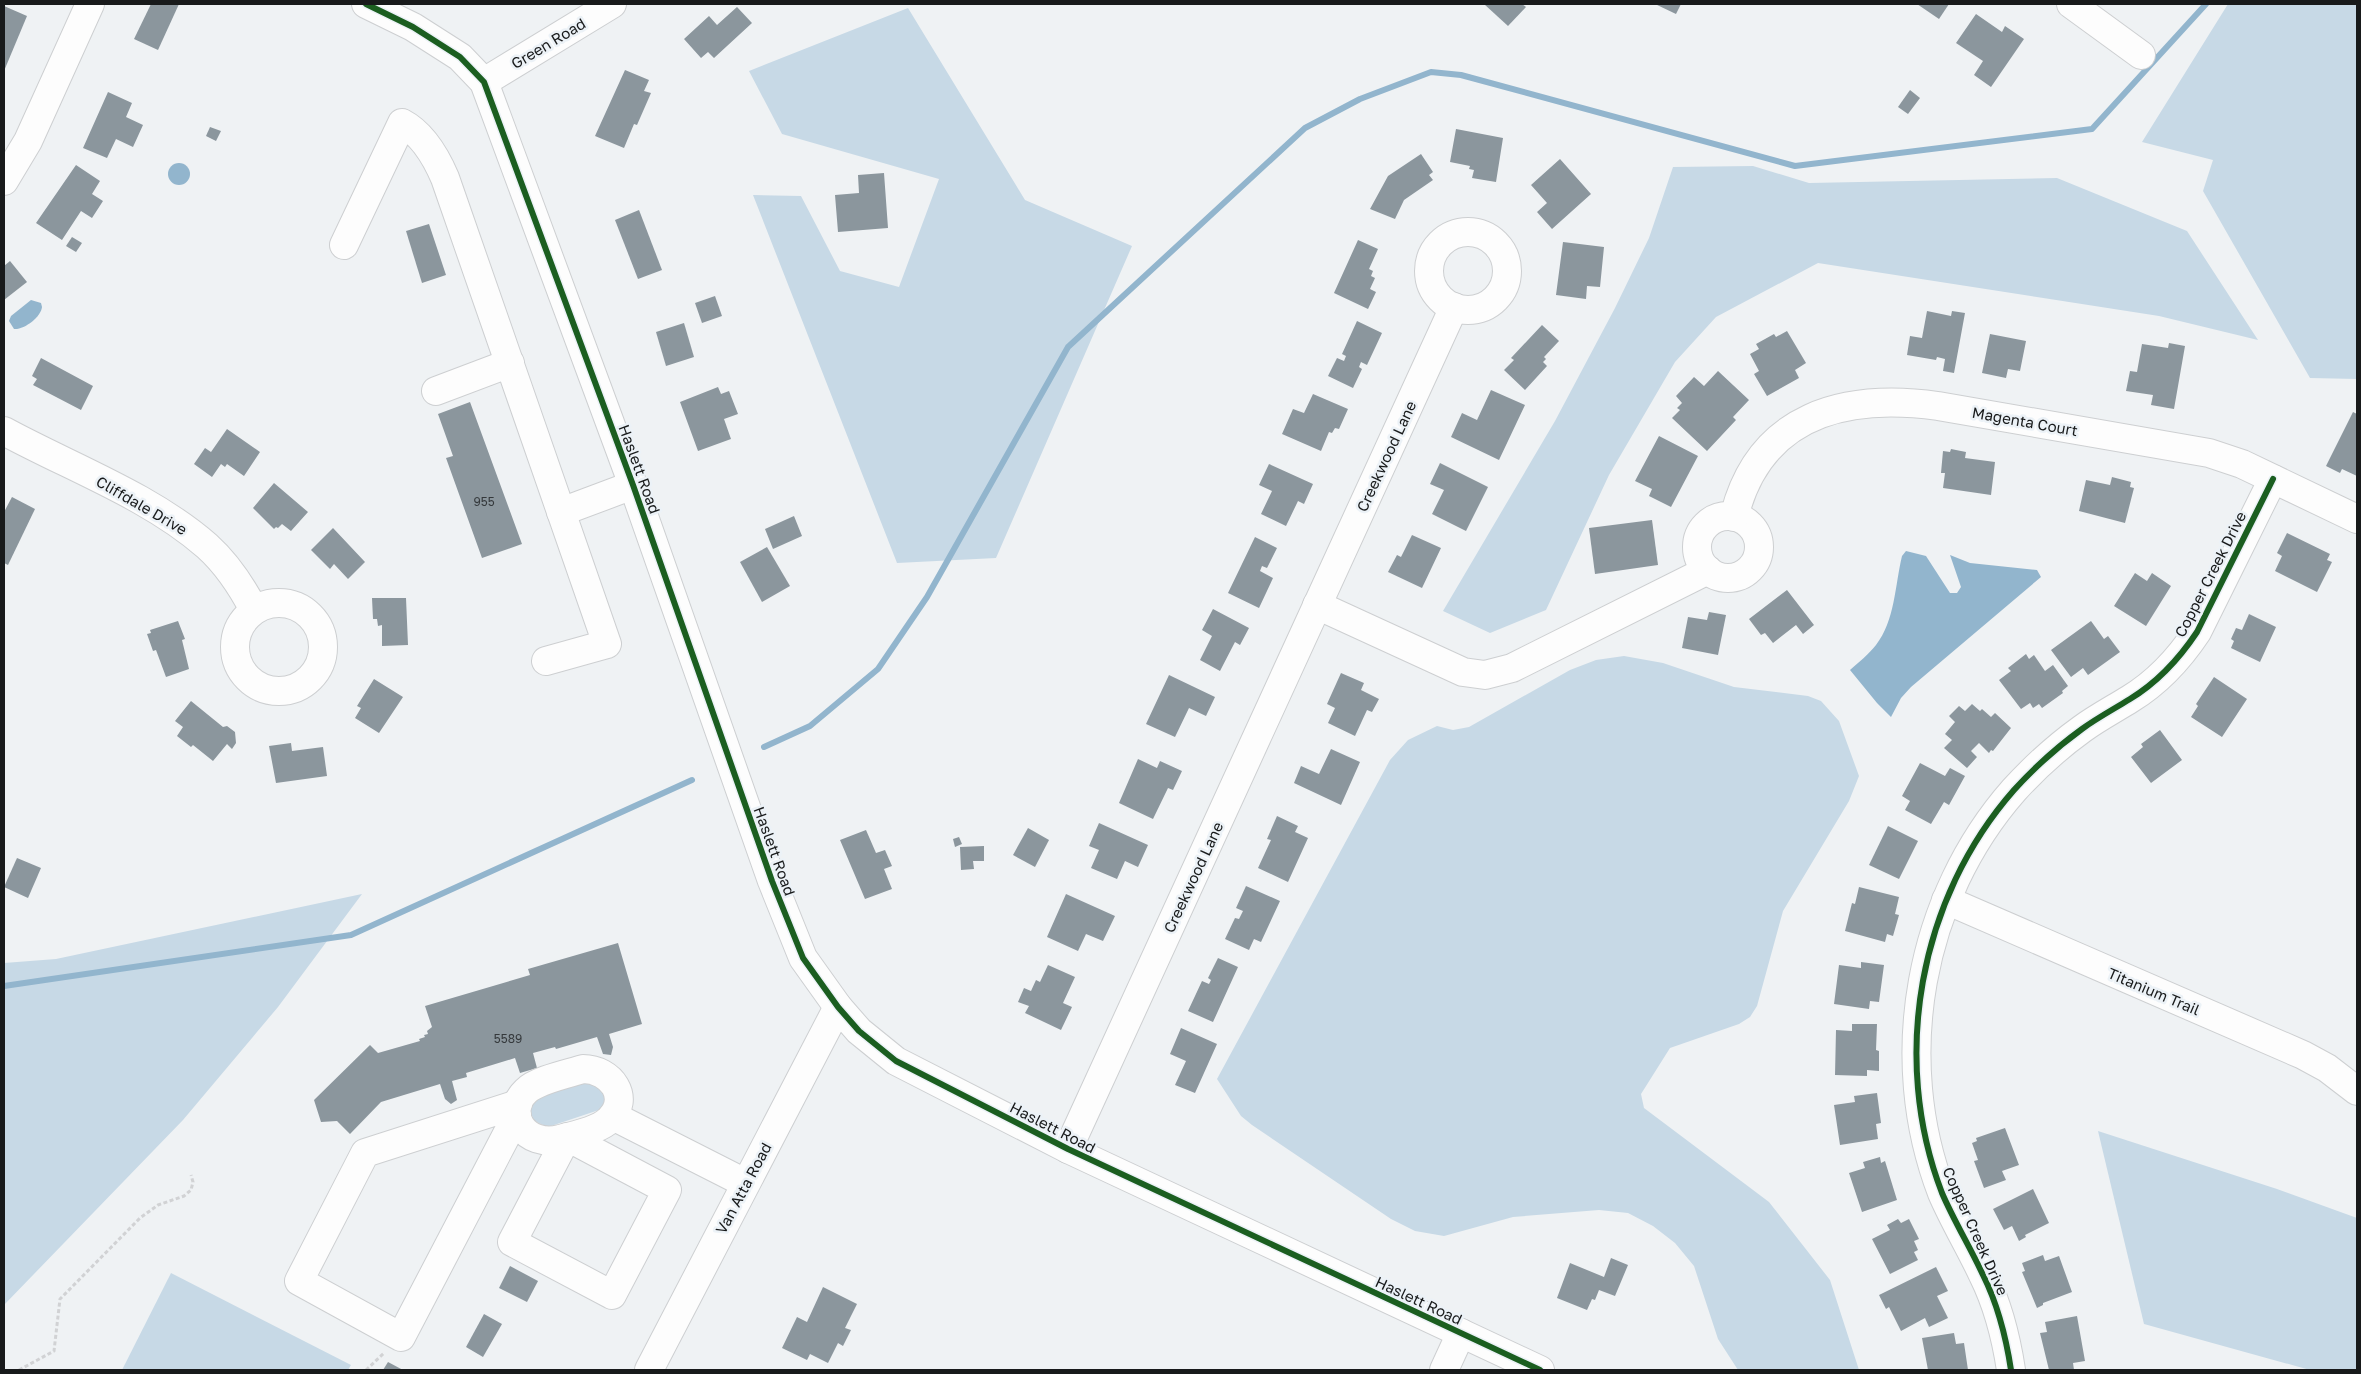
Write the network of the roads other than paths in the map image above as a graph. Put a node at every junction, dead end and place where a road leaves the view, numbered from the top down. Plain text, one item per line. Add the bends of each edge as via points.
1 (90, 4) edge
2 (366, 4) edge
3 (612, 4) edge
4 (2071, 4) edge
5 (2141, 55) dead end
6 (484, 82) junction
7 (4, 181) edge
8 (344, 245) dead end
9 (1454, 307) dead end
10 (510, 363) junction
11 (436, 391) dead end
12 (4, 430) edge
13 (2273, 479) junction
14 (633, 485) junction
15 (561, 512) junction
16 (1734, 517) junction
17 (2357, 519) edge
18 (1708, 570) junction
19 (1318, 605) junction
20 (254, 610) dead end
21 (546, 662) dead end
22 (1946, 900) junction
23 (838, 1007) junction
24 (2357, 1091) edge
25 (517, 1110) junction
26 (613, 1116) junction
27 (567, 1137) junction
28 (1068, 1150) junction
29 (745, 1183) junction
30 (1461, 1333) junction
31 (649, 1370) edge
32 (1444, 1370) edge
33 (1540, 1370) edge
34 (2011, 1370) edge

1 - 7 street via 28,141
2 - 6 street, Haslett Road via 413,27 460,57
3 - 6 street, Green Road
4 - 5 street
6 - 14 street, Haslett Road
8 - 10 street via 402,123 410,127 425,143 445,178
9 - 19 street, Creekwood Lane
10 - 11 street
10 - 15 street
12 - 20 street, Cliffdale Drive via 179,525 208,547 243,589
13 - 16 street, Magenta Court via 2209,453 1931,405 1877,402 1820,413 1784,433 1756,463 1738,498
13 - 17 street, Magenta Court
13 - 22 street, Copper Creek Drive via 2197,632 2184,651 2151,684 2083,728 2035,768 1985,828
14 - 15 street
14 - 23 street, Haslett Road via 772,881 803,958
15 - 21 street via 606,644
16 - 18 street via 1715,520 1701,532 1697,551
16 - 18 street via 1756,534 1758,553 1755,562 1741,575 1732,578 1722,578
18 - 19 street via 1504,672 1486,675 1474,675 1453,667
19 - 28 street, Creekwood Lane
22 - 24 street, Titanium Trail via 2303,1055
22 - 34 street, Copper Creek Drive via 1926,964 1920,996 1916,1062 1918,1096 1934,1169 1955,1223 1993,1298
23 - 28 street, Haslett Road via 859,1031 896,1061
23 - 29 street, Van Atta Road
25 - 25 street via 401,1337 299,1281 364,1154
25 - 26 street via 527,1090 534,1085 592,1069 601,1071 615,1084 618,1102
25 - 27 street via 520,1124 532,1138 550,1142
26 - 27 street via 603,1124
26 - 29 street
27 - 27 street via 512,1242 612,1296 667,1190
28 - 30 street, Haslett Road
29 - 31 street, Van Atta Road
30 - 32 street
30 - 33 street, Haslett Road

